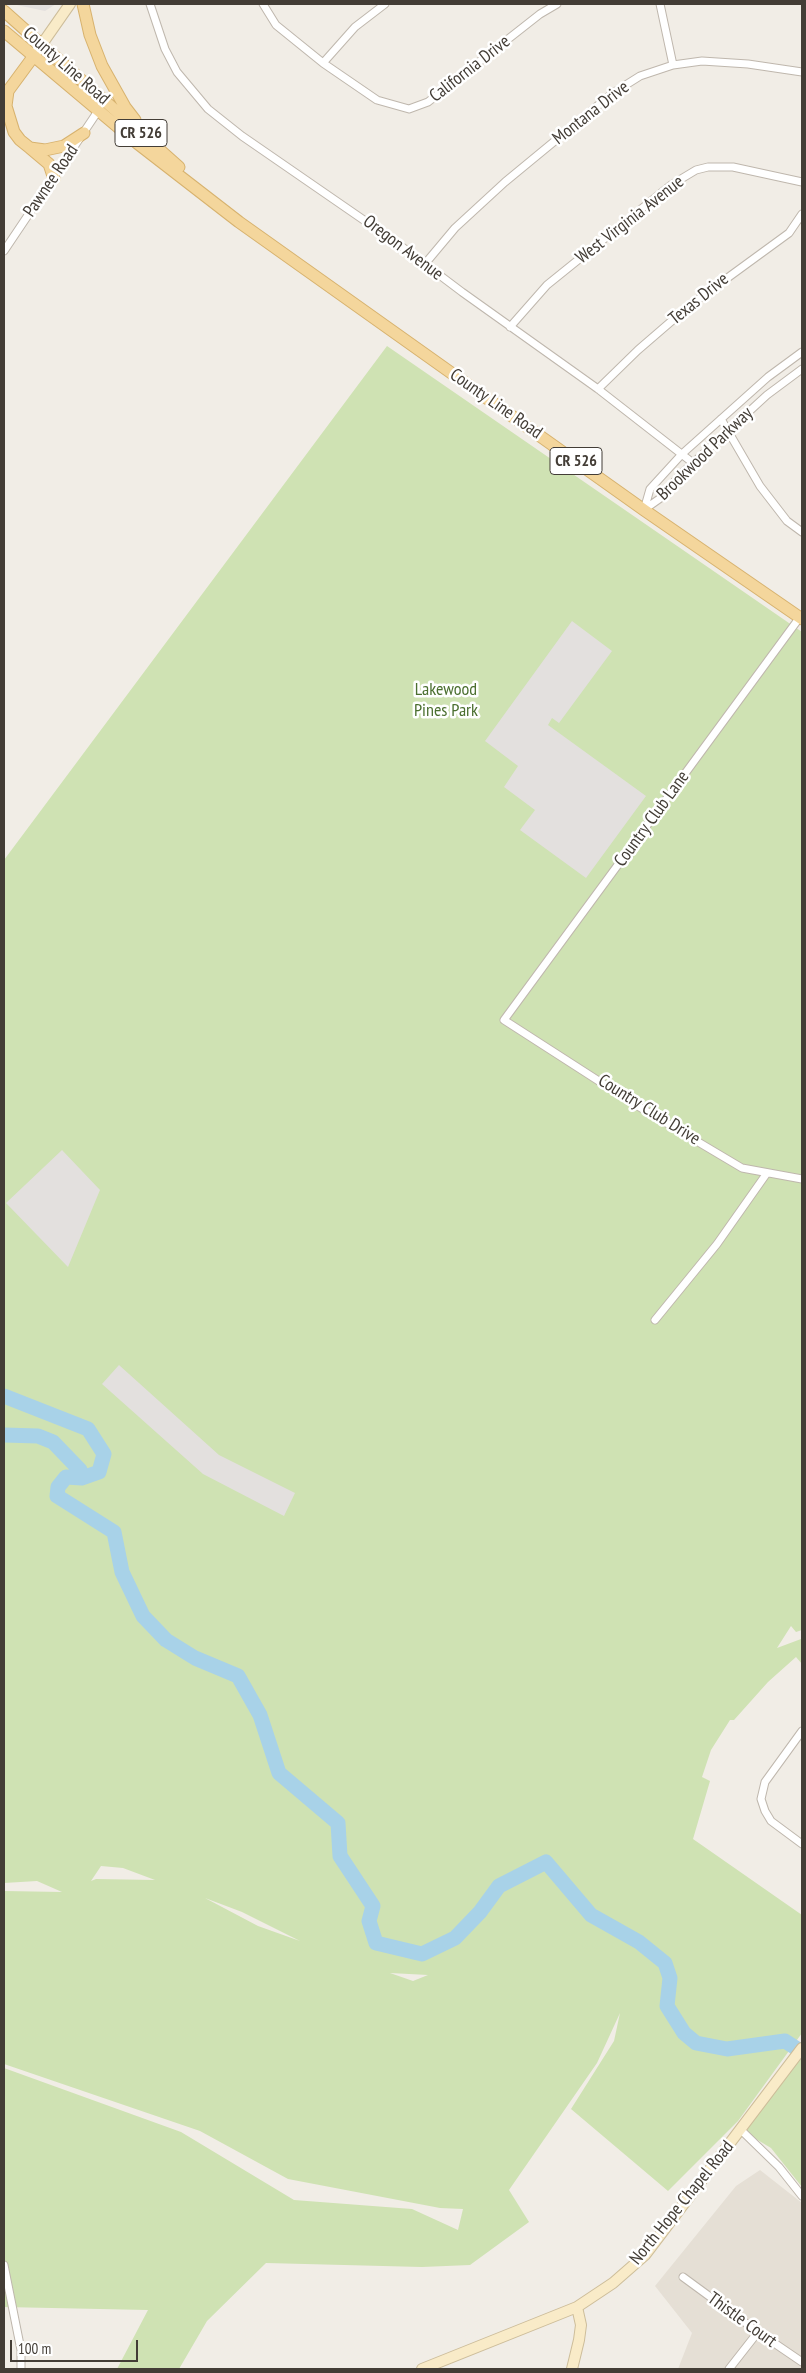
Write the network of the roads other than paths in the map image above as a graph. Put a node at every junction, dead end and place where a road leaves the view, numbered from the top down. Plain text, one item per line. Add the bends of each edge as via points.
1 (70, 4) edge
2 (83, 4) edge
3 (150, 4) edge
4 (263, 4) edge
5 (385, 4) edge
6 (556, 4) edge
7 (660, 4) edge
8 (4, 11) edge
9 (4, 31) edge
10 (42, 45) junction
11 (33, 57) junction
12 (323, 63) junction
13 (673, 65) junction
14 (802, 72) edge
15 (98, 111) junction
16 (84, 133) junction
17 (154, 144) junction
18 (30, 148) junction
19 (54, 179) junction
20 (802, 182) edge
21 (802, 214) edge
22 (239, 222) junction
23 (4, 251) edge
24 (424, 264) junction
25 (510, 327) junction
26 (802, 352) edge
27 (802, 369) edge
28 (598, 389) junction
29 (721, 419) junction
30 (728, 430) junction
31 (682, 454) junction
32 (693, 463) junction
33 (644, 510) junction
34 (802, 532) edge
35 (801, 618) edge
36 (504, 1020) joint
37 (767, 1173) junction
38 (802, 1179) edge
39 (655, 1320) dead end
40 (802, 1732) edge
41 (802, 1844) edge
42 (799, 2052) edge
43 (742, 2130) junction
44 (802, 2196) edge
45 (4, 2265) edge
46 (683, 2277) dead end
47 (577, 2307) junction
48 (758, 2332) junction
49 (802, 2362) edge
50 (22, 2369) edge
51 (422, 2369) edge
52 (572, 2369) edge
53 (729, 2369) edge

1 - 10 main road
2 - 17 main road via 102,66 125,107
3 - 24 street, Oregon Avenue via 176,72 208,109
4 - 12 street, California Drive via 276,25
5 - 12 street via 355,27
6 - 12 street, California Drive via 428,102 409,109 377,100
7 - 13 street
8 - 10 main road, County Line Road / CR 526
9 - 11 main road, County Line Road / CR 526
10 - 11 main road
10 - 17 main road, County Line Road / CR 526
11 - 15 main road, County Line Road / CR 526
11 - 18 main road via 8,91 6,106 14,132
13 - 14 street, Montana Drive via 702,61
13 - 24 street, Montana Drive via 640,76 613,93 505,182 455,228
15 - 16 street, Pawnee Road
15 - 22 main road, County Line Road / CR 526
16 - 18 main road via 56,149
16 - 19 street, Pawnee Road
17 - 22 main road, County Line Road / CR 526
18 - 19 main road via 49,164
19 - 23 street, Pawnee Road
20 - 25 street, West Virginia Avenue via 733,167 696,170 671,185 547,285
21 - 28 street, Texas Drive via 789,233 689,306
22 - 33 main road, County Line Road / CR 526
24 - 25 street, Oregon Avenue
25 - 28 street, Oregon Avenue
26 - 29 street, Brookwood Parkway via 768,376
27 - 30 street, Brookwood Parkway
28 - 31 street, Oregon Avenue
29 - 30 street
29 - 31 street, Brookwood Parkway
30 - 32 street, Brookwood Parkway
30 - 34 street via 760,486 787,521
31 - 32 street, Oregon Avenue
31 - 33 street, Brookwood Parkway via 650,489
32 - 33 street, Brookwood Parkway via 662,497
33 - 35 main road, County Line Road / CR 526
35 - 36 street, Country Club Lane
36 - 37 street, Country Club Drive via 742,1168
37 - 38 street, Country Club Drive
37 - 39 street via 717,1244
40 - 41 street via 765,1782 762,1799 771,1821
42 - 43 main road, North Hope Chapel Road
43 - 44 street
43 - 47 main road, North Hope Chapel Road via 645,2255 613,2283
45 - 50 street
46 - 48 street, Thistle Court
47 - 51 main road, North Hope Chapel Road
47 - 52 main road via 580,2332
48 - 49 street, Thistle Court
48 - 53 street

